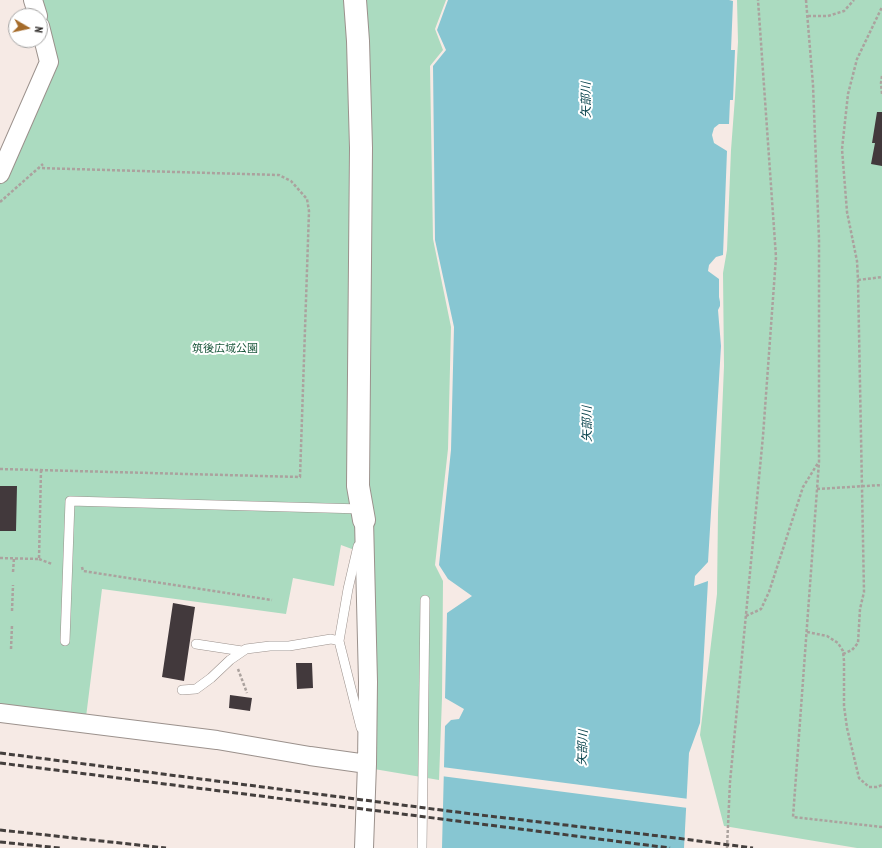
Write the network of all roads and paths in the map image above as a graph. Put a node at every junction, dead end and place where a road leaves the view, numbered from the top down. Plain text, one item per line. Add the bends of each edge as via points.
1 (355, 0) edge
2 (758, 0) edge
3 (806, 0) edge
4 (854, 0) edge
5 (882, 7) edge
6 (808, 16) junction
7 (46, 48) edge
8 (882, 76) edge
9 (882, 94) edge
10 (43, 164) dead end
11 (38, 168) junction
12 (0, 174) edge
13 (0, 202) edge
14 (882, 277) edge
15 (858, 280) junction
16 (818, 462) junction
17 (0, 469) edge
18 (42, 470) junction
19 (882, 485) edge
20 (861, 486) junction
21 (817, 489) junction
22 (363, 515) junction
23 (0, 558) edge
24 (14, 558) junction
25 (39, 559) junction
26 (52, 564) dead end
27 (82, 567) dead end
28 (13, 572) dead end
29 (13, 585) dead end
30 (272, 600) dead end
31 (425, 600) dead end
32 (12, 611) dead end
33 (745, 617) junction
34 (12, 625) dead end
35 (807, 632) junction
36 (65, 641) dead end
37 (339, 641) junction
38 (196, 644) dead end
39 (11, 649) dead end
40 (242, 651) junction
41 (843, 654) junction
42 (232, 658) junction
43 (182, 690) dead end
44 (247, 693) dead end
45 (0, 713) edge
46 (367, 757) junction
47 (882, 785) edge
48 (882, 828) edge
49 (364, 848) edge
50 (422, 848) edge
51 (727, 848) edge

1 - 22 street via 361,148 358,486
2 - 33 path via 776,257 763,436
3 - 6 path
4 - 6 path via 844,10 828,16
5 - 15 path via 857,59 848,94 842,149 847,212 857,261
6 - 16 path via 819,239
7 - 12 street via 49,62
8 - 9 path
10 - 11 path
11 - 13 path
11 - 18 path via 279,175 291,182 307,199 309,211 300,477
14 - 15 path
15 - 20 path
16 - 21 path
16 - 33 path via 803,487 769,592 761,609
17 - 18 path
18 - 25 path
19 - 20 path
20 - 21 path
20 - 41 path via 864,592 858,643 852,650
21 - 35 path
22 - 36 lane via 70,501
22 - 37 lane
22 - 46 street via 368,682
23 - 24 path
24 - 25 path
24 - 28 path
25 - 26 path
27 - 30 path via 84,571
29 - 32 path
31 - 50 lane
33 - 51 path via 730,782
34 - 39 path
35 - 41 path via 827,636 838,643
35 - 48 path via 793,817
37 - 40 lane via 331,639
37 - 46 lane
38 - 40 lane
40 - 42 lane
41 - 47 path via 844,706 859,778 868,788
42 - 43 lane via 196,689
42 - 44 path
45 - 46 street via 217,740 310,756
46 - 49 street

